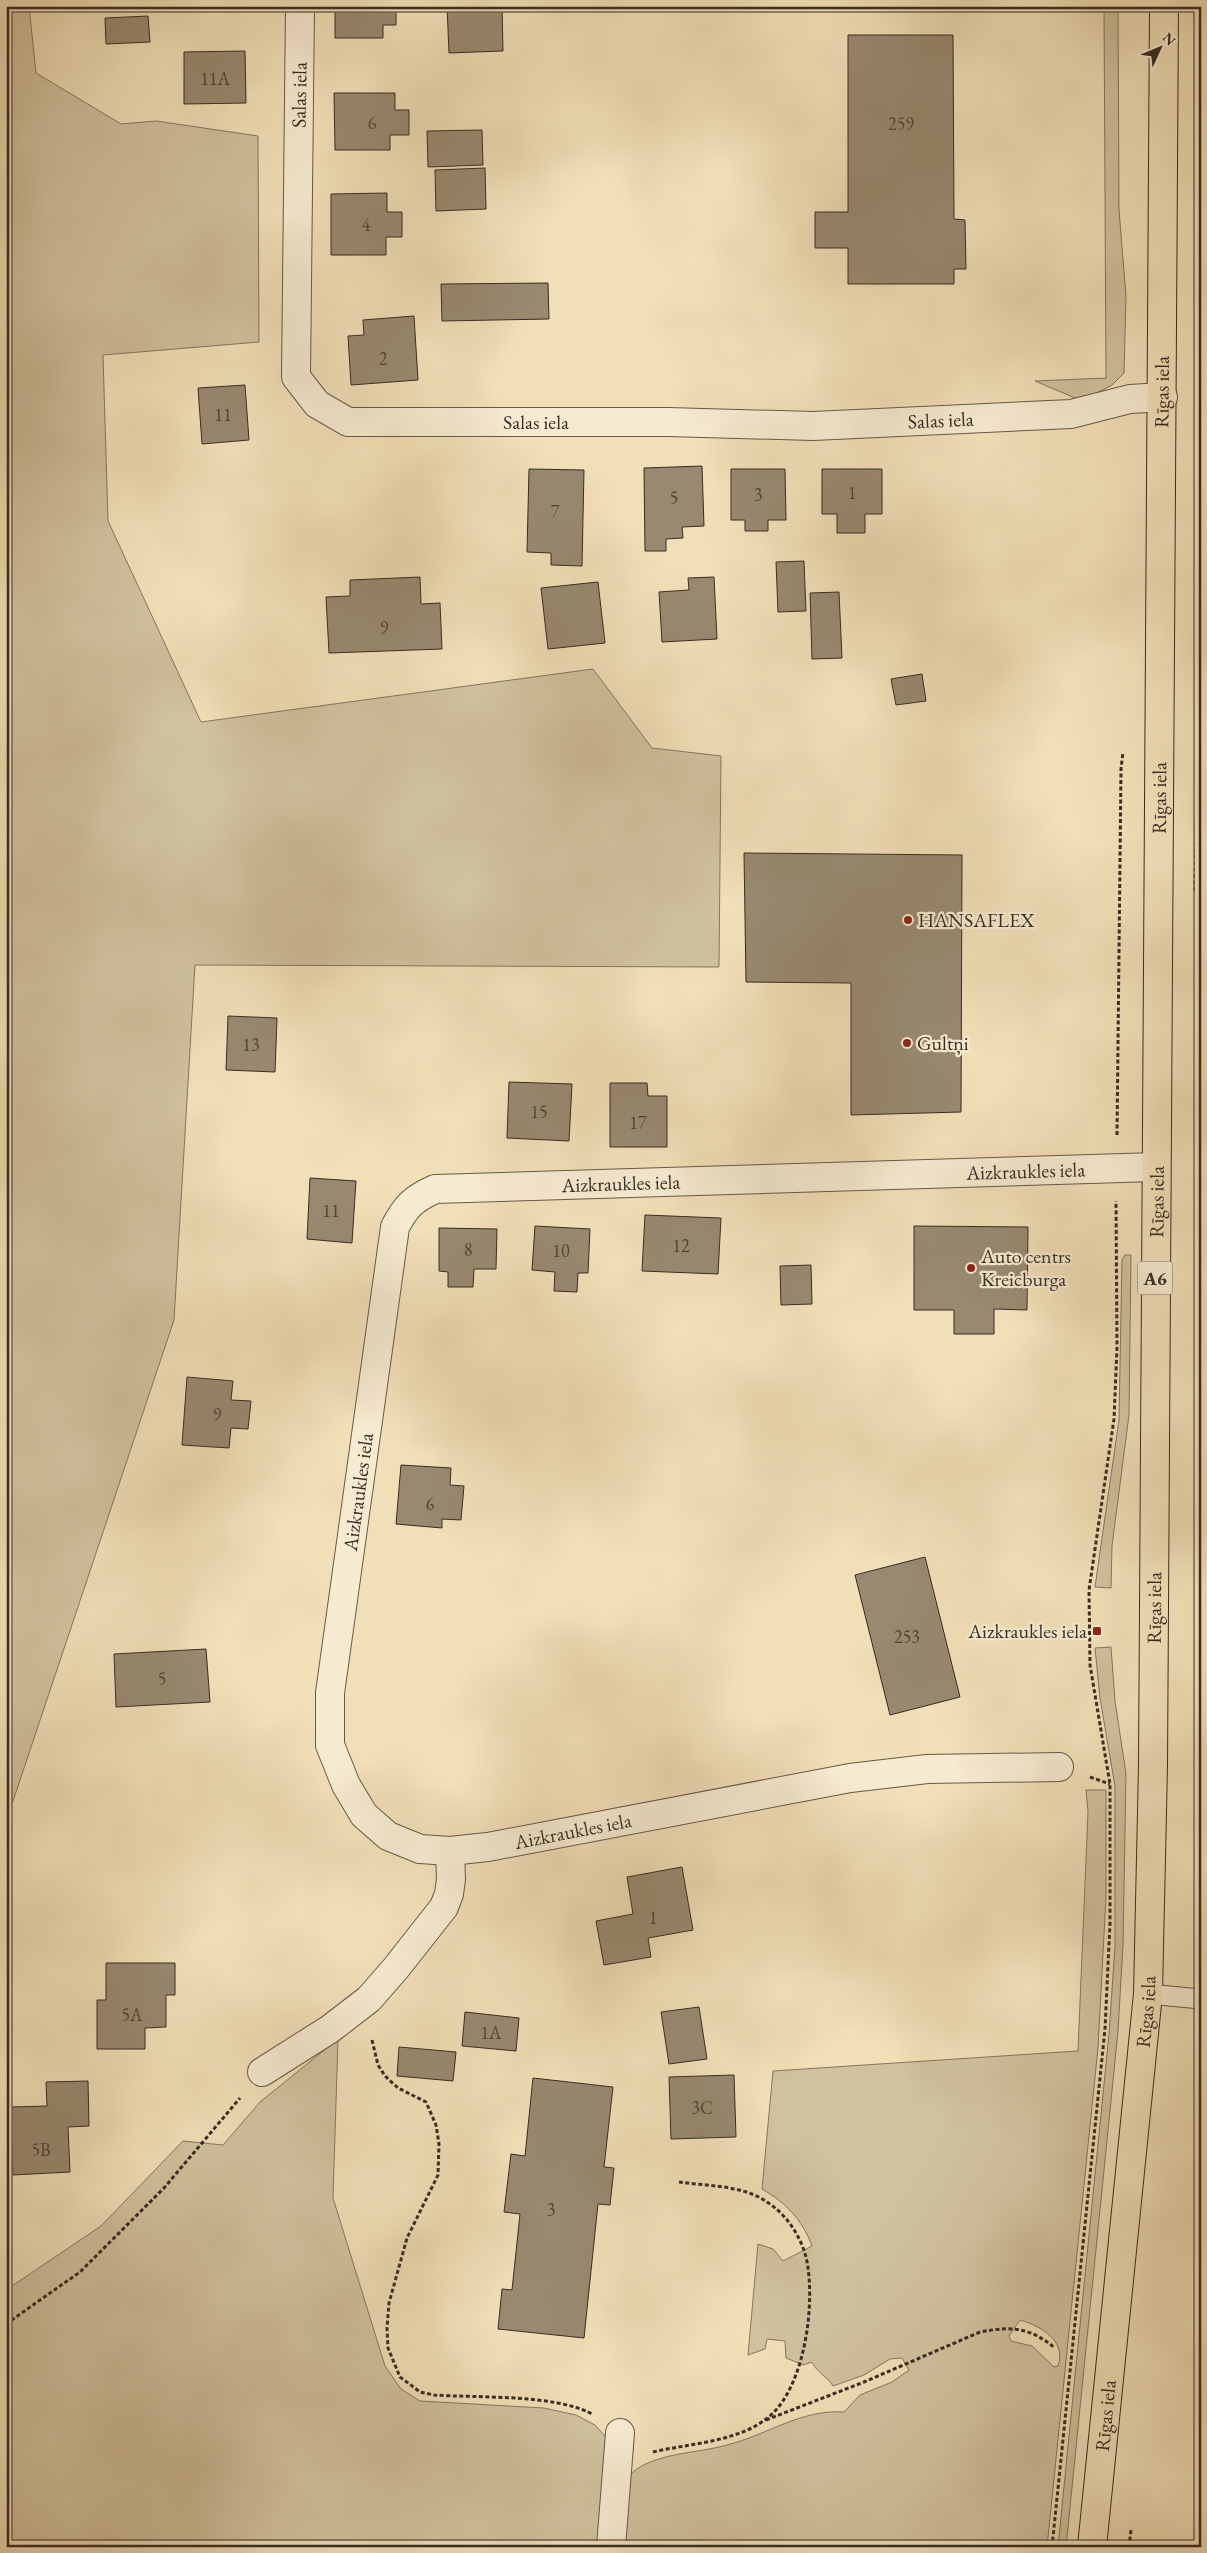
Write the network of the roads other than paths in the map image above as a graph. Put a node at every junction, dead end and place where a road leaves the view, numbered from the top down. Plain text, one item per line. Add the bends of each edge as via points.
1 (300, 6) edge
2 (1164, 6) edge
3 (1163, 397) junction
4 (1156, 1167) junction
5 (1059, 1767) dead end
6 (450, 1851) junction
7 (1148, 1994) junction
8 (1201, 1999) edge
9 (262, 2072) road end
10 (619, 2437) road end
11 (611, 2547) edge
12 (1092, 2547) edge

1 - 3 street, Salas iela via 296,376 317,404 348,422 668,422 813,426 1071,414 1130,399
2 - 3 highway, Rīgas iela / A6
3 - 4 highway, Rīgas iela / A6
4 - 6 street, Aizkraukles iela via 435,1189 404,1209 395,1227 361,1457 330,1693 330,1745 346,1785 364,1815 388,1836 420,1849
4 - 7 highway, Rīgas iela / A6 via 1153,1756
5 - 6 street, Aizkraukles iela via 927,1769 850,1778 488,1847
6 - 9 street via 451,1879 444,1907 369,2000
7 - 8 lane
7 - 12 highway, Rīgas iela / A6
10 - 11 street

